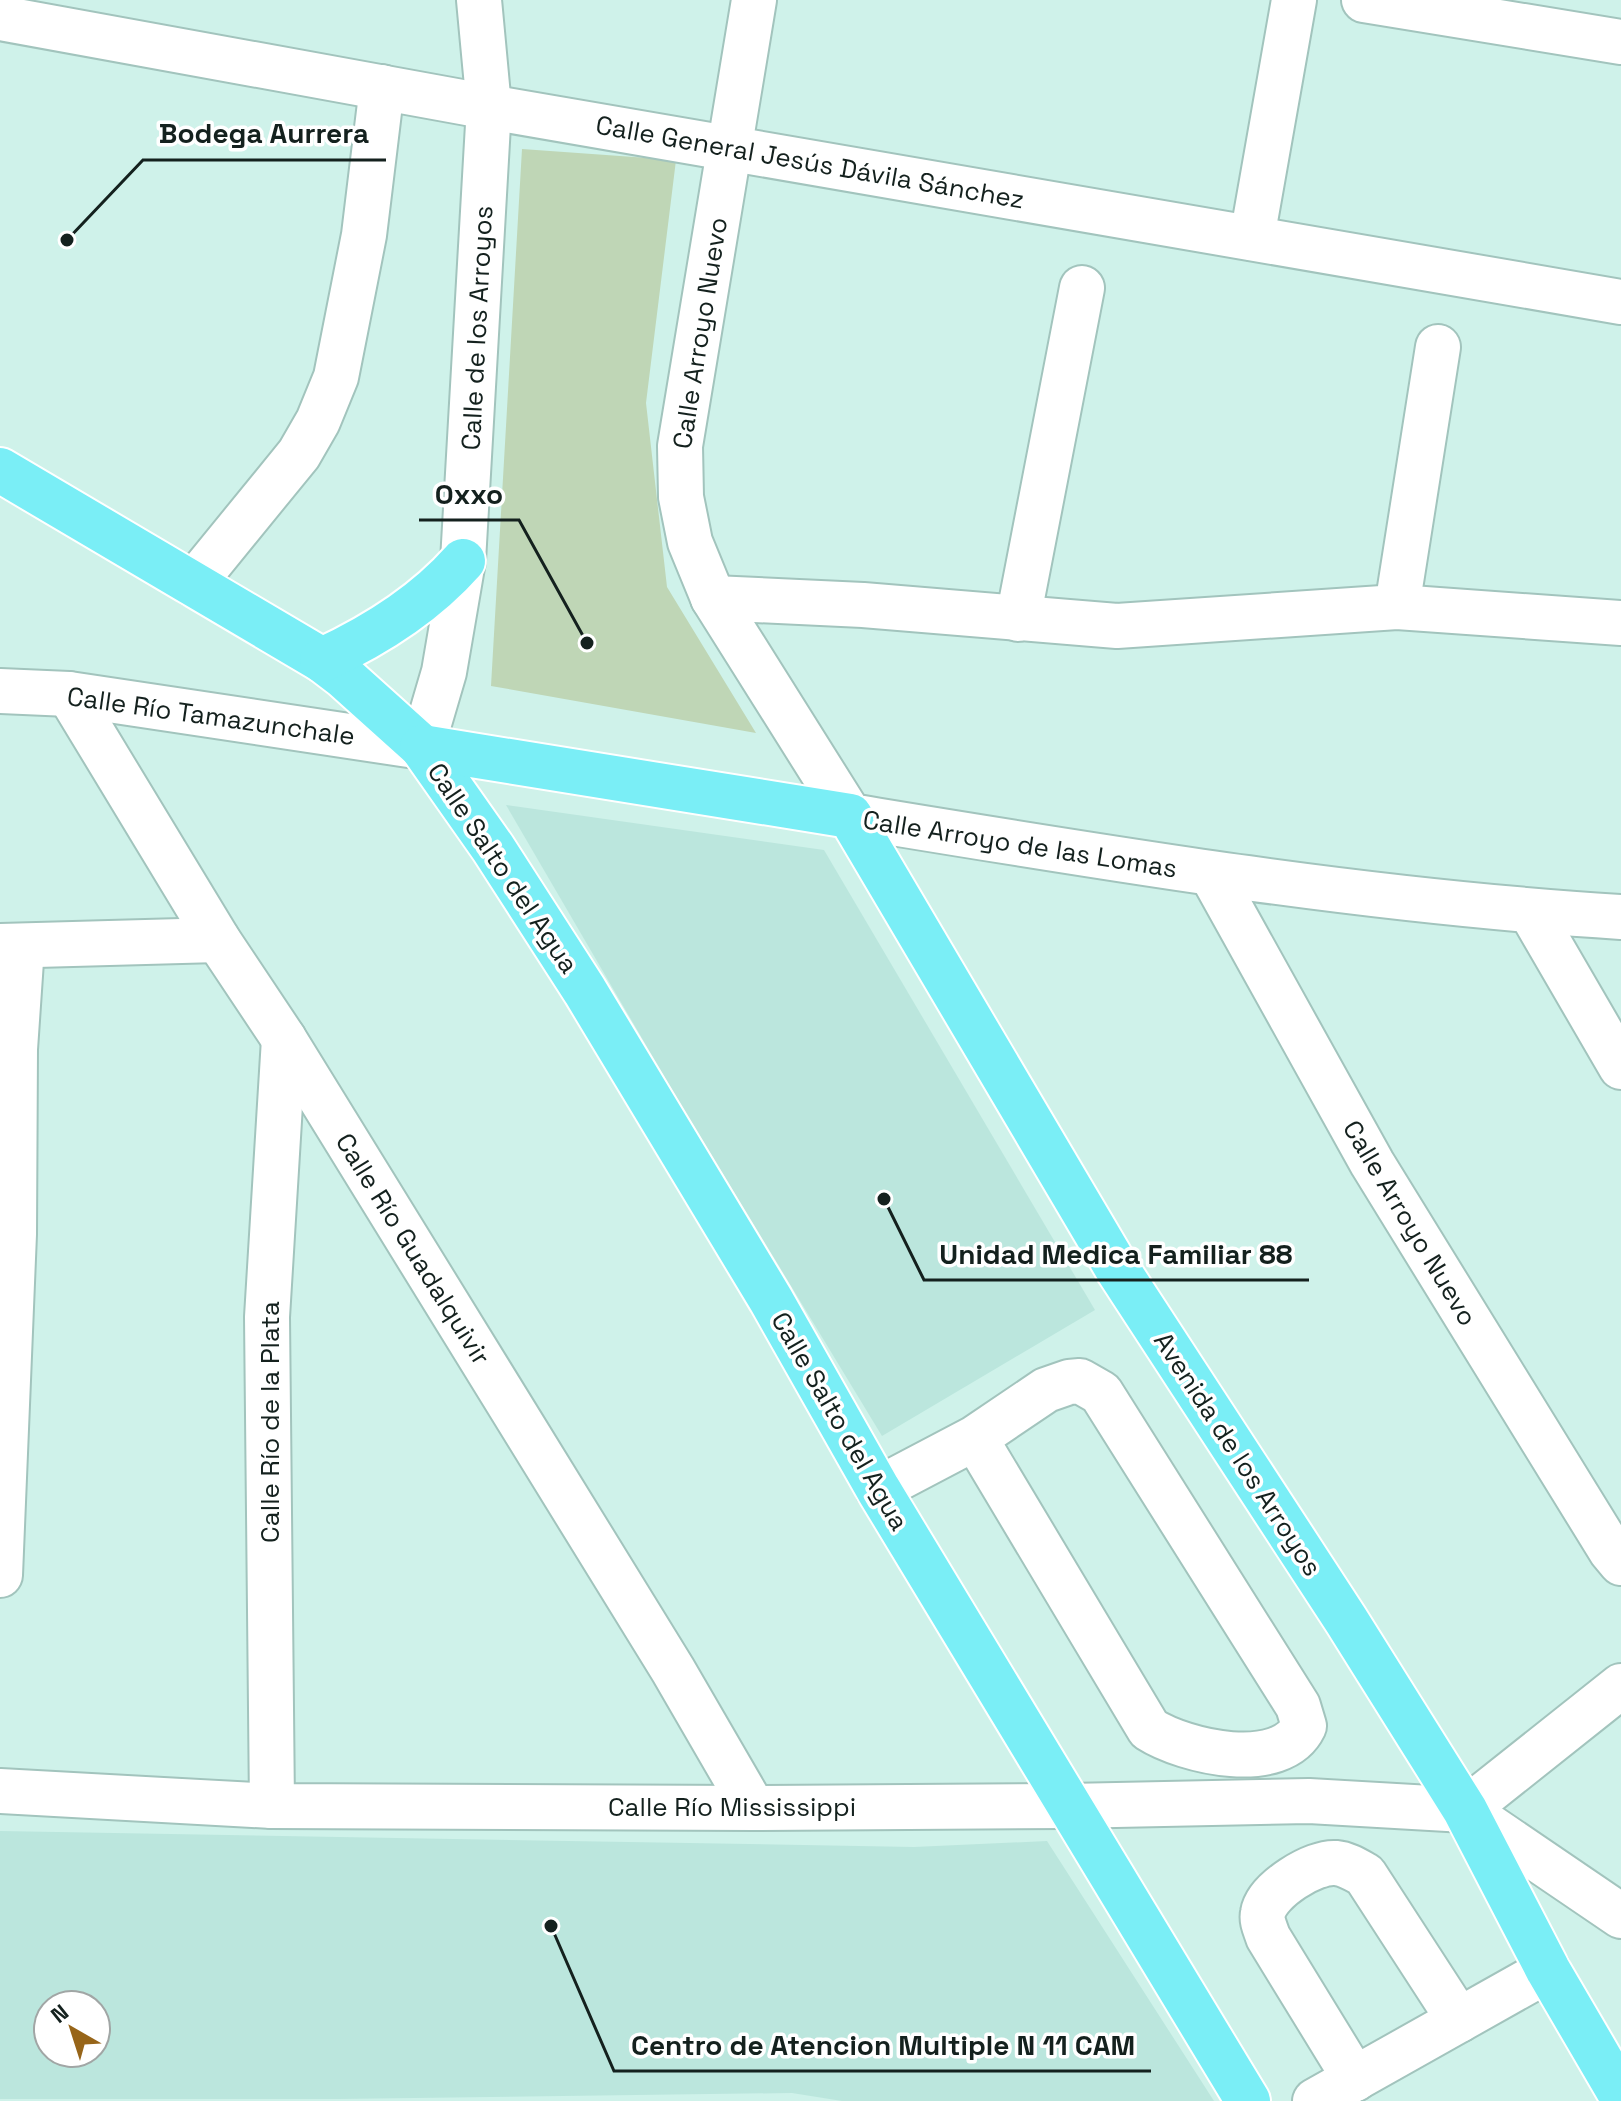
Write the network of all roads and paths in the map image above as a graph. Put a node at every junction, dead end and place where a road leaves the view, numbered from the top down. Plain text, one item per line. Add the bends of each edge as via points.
1 (479, 0) edge
2 (754, 0) edge
3 (1294, 0) edge
4 (1364, 0) edge
5 (0, 18) edge
6 (1621, 42) edge
7 (382, 87) junction
8 (489, 107) junction
9 (729, 147) junction
10 (1252, 238) junction
11 (1082, 288) dead end
12 (1621, 302) edge
13 (1438, 347) dead end
14 (0, 470) edge
15 (463, 561) junction
16 (193, 584) junction
17 (713, 598) junction
18 (1397, 607) junction
19 (1018, 619) junction
20 (1621, 623) edge
21 (322, 660) junction
22 (0, 691) edge
23 (69, 694) junction
24 (422, 747) junction
25 (850, 816) junction
26 (1212, 875) junction
27 (1531, 912) junction
28 (1621, 917) edge
29 (218, 940) junction
30 (11, 946) edge
31 (284, 1039) junction
32 (1621, 1067) edge
33 (975, 1438) junction
34 (878, 1489) junction
35 (1621, 1563) edge
36 (0, 1575) edge
37 (1621, 1686) edge
38 (0, 1791) edge
39 (272, 1806) junction
40 (1068, 1806) junction
41 (753, 1808) junction
42 (1465, 1810) junction
43 (1621, 1916) edge
44 (1548, 1970) junction
45 (1459, 2020) junction
46 (1355, 2079) junction
47 (1621, 2095) edge
48 (1248, 2101) edge
49 (1315, 2101) edge

1 - 8 street, Calle de los Arroyos
2 - 9 street, Calle Arroyo Nuevo
3 - 10 street
4 - 6 street
5 - 7 street, Calle General Jesús Dávila Sánchez
7 - 8 street, Calle General Jesús Dávila Sánchez
7 - 16 street via 364,235 336,377 299,454
8 - 9 street, Calle General Jesús Dávila Sánchez
8 - 15 street, Calle de los Arroyos
9 - 10 street, Calle General Jesús Dávila Sánchez
9 - 17 street, Calle Arroyo Nuevo via 680,446 681,497 690,542
10 - 12 street, Calle General Jesús Dávila Sánchez
11 - 19 street
13 - 18 street
14 - 16 main road, Calle Salto del Agua
15 - 21 main road via 391,622
15 - 24 street, Calle de los Arroyos via 444,672
16 - 21 main road, Calle Salto del Agua
17 - 19 street
17 - 25 street, Calle Arroyo Nuevo
18 - 19 street via 1117,626
18 - 20 street
21 - 24 main road, Calle Salto del Agua
22 - 23 street, Calle Río Tamazunchale
23 - 24 street, Calle Río Tamazunchale
23 - 29 street, Calle Río Guadalquivir
24 - 25 main road, Calle Arroyo de las Lomas
24 - 34 main road, Calle Salto del Agua via 585,991
25 - 26 street, Calle Arroyo de las Lomas
25 - 42 main road, Avenida de los Arroyos via 1118,1270
26 - 27 street, Calle Arroyo de las Lomas
26 - 35 street, Calle Arroyo Nuevo via 1372,1163
27 - 28 street, Calle Arroyo de las Lomas
27 - 32 street
29 - 30 street
29 - 31 street, Calle Río Guadalquivir
30 - 36 street via 14,1234
31 - 39 street, Calle Río de la Plata via 267,1317
31 - 41 street, Calle Río Guadalquivir
33 - 33 street via 1149,1729 1191,1748 1234,1753 1273,1751 1299,1736 1304,1726 1298,1706 1101,1393 1069,1382 1046,1390
33 - 34 street
34 - 40 main road, Calle Salto del Agua
37 - 42 street
38 - 39 street, Calle Río Mississippi
39 - 41 street, Calle Río Mississippi
40 - 41 street, Calle Río Mississippi
40 - 42 street, Calle Río Mississippi via 1309,1801
40 - 48 main road, Calle Salto del Agua
42 - 43 street
42 - 44 main road, Avenida de los Arroyos
44 - 45 street
44 - 47 main road, Avenida de los Arroyos
45 - 46 street
45 - 46 street via 1365,1875 1335,1862 1290,1880 1264,1908 1268,1937
46 - 49 street

